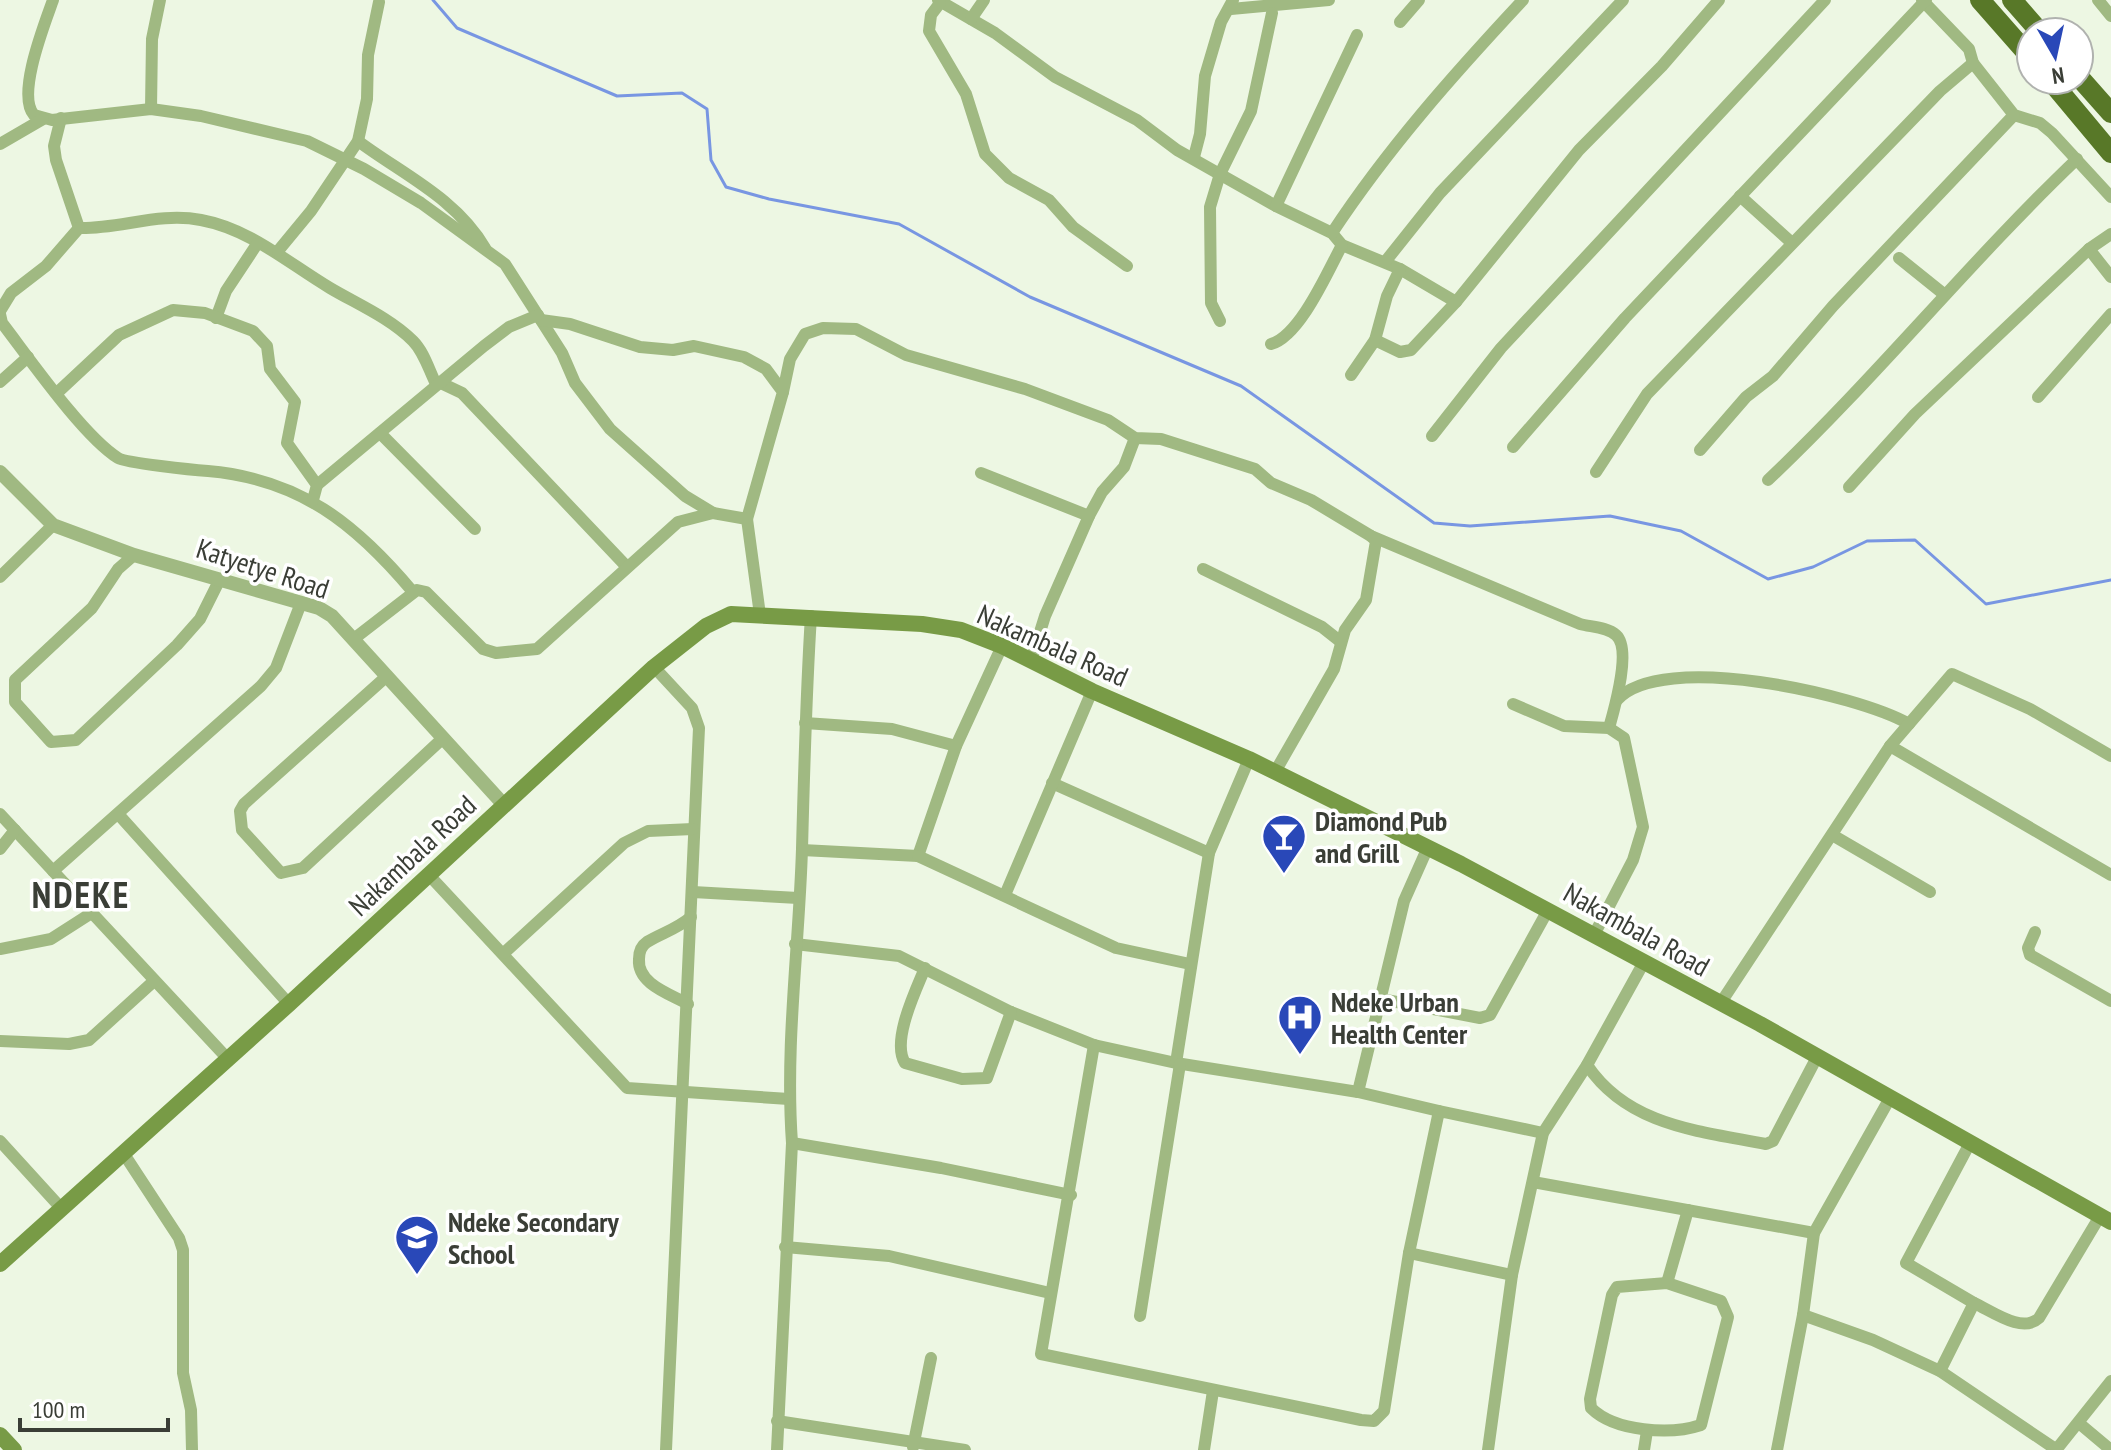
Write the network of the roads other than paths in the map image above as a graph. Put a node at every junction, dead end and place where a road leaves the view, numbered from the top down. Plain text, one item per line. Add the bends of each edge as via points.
1 (53, 0) edge
2 (160, 0) edge
3 (984, 0) edge
4 (1329, 0) edge
5 (1419, 0) edge
6 (1523, 0) edge
7 (1623, 0) edge
8 (1719, 0) edge
9 (1825, 0) edge
10 (1980, 0) edge
11 (2012, 0) edge
12 (2098, 0) edge
13 (1924, 1) edge
14 (379, 2) edge
15 (939, 2) edge
16 (1232, 4) edge
17 (1272, 13) dead end
18 (2026, 16) edge
19 (2111, 16) edge
20 (971, 19) junction
21 (1400, 22) dead end
22 (1357, 35) dead end
23 (2015, 40) edge
24 (1973, 63) junction
25 (2095, 95) edge
26 (2063, 96) edge
27 (151, 109) junction
28 (2111, 113) edge
29 (2014, 115) junction
30 (61, 118) junction
31 (43, 119) junction
32 (358, 141) junction
33 (0, 144) edge
34 (2111, 153) edge
35 (1194, 157) junction
36 (2077, 159) junction
37 (344, 162) junction
38 (1220, 174) junction
39 (1740, 196) junction
40 (2111, 197) edge
41 (1276, 206) junction
42 (79, 228) junction
43 (1332, 233) junction
44 (2111, 234) edge
45 (1792, 243) junction
46 (257, 244) junction
47 (1342, 245) junction
48 (2089, 249) junction
49 (278, 251) junction
50 (487, 251) junction
51 (1899, 258) dead end
52 (1385, 262) junction
53 (1127, 266) dead end
54 (1400, 269) junction
55 (2111, 277) edge
56 (1945, 295) junction
57 (1456, 302) junction
58 (0, 313) edge
59 (2111, 314) edge
60 (540, 317) junction
61 (216, 318) junction
62 (1220, 321) dead end
63 (1375, 340) junction
64 (1271, 344) dead end
65 (28, 357) junction
66 (1351, 375) dead end
67 (0, 382) edge
68 (439, 384) junction
69 (58, 392) junction
70 (783, 392) junction
71 (2038, 397) dead end
72 (380, 433) junction
73 (1432, 436) dead end
74 (1135, 438) junction
75 (1513, 447) dead end
76 (1700, 450) dead end
77 (0, 472) edge
78 (1596, 472) dead end
79 (981, 473) dead end
80 (1768, 480) dead end
81 (317, 485) junction
82 (1849, 487) dead end
83 (313, 500) junction
84 (713, 513) junction
85 (1089, 516) junction
86 (747, 519) junction
87 (53, 525) junction
88 (475, 529) dead end
89 (1371, 536) junction
90 (134, 555) junction
91 (627, 567) junction
92 (1203, 569) dead end
93 (0, 577) edge
94 (219, 581) junction
95 (413, 592) junction
96 (301, 603) junction
97 (760, 615) junction
98 (811, 616) junction
99 (355, 638) junction
100 (1341, 642) junction
101 (1002, 646) junction
102 (1031, 661) junction
103 (654, 667) junction
104 (387, 676) junction
105 (1092, 691) junction
106 (1617, 700) junction
107 (1513, 704) dead end
108 (805, 723) junction
109 (1909, 724) junction
110 (1609, 728) junction
111 (441, 740) junction
112 (956, 746) junction
113 (1890, 746) junction
114 (2111, 756) edge
115 (1249, 759) junction
116 (1275, 772) junction
117 (1052, 783) junction
118 (504, 805) junction
119 (0, 814) edge
120 (119, 815) junction
121 (693, 829) junction
122 (15, 830) junction
123 (1834, 836) junction
124 (1428, 847) junction
125 (0, 849) edge
126 (802, 850) junction
127 (1209, 853) junction
128 (918, 856) junction
129 (53, 871) junction
130 (428, 874) junction
131 (2111, 875) edge
132 (693, 892) junction
133 (1930, 892) dead end
134 (1005, 895) junction
135 (798, 898) junction
136 (1548, 910) junction
137 (90, 914) junction
138 (691, 917) junction
139 (2035, 932) dead end
140 (1594, 935) junction
141 (795, 944) junction
142 (0, 949) edge
143 (504, 953) junction
144 (1644, 962) junction
145 (1190, 964) junction
146 (925, 968) junction
147 (154, 981) junction
148 (1381, 999) junction
149 (2111, 1001) edge
150 (289, 1004) junction
151 (688, 1004) junction
152 (1720, 1004) junction
153 (1011, 1012) junction
154 (0, 1041) edge
155 (1094, 1045) junction
156 (1817, 1057) junction
157 (227, 1058) junction
158 (1178, 1063) junction
159 (1587, 1065) junction
160 (681, 1091) junction
161 (1358, 1092) junction
162 (1890, 1098) junction
163 (789, 1099) junction
164 (1439, 1111) junction
165 (1543, 1133) junction
166 (0, 1141) edge
167 (792, 1143) junction
168 (1970, 1143) junction
169 (124, 1154) junction
170 (1533, 1182) junction
171 (1071, 1195) junction
172 (61, 1208) junction
173 (1688, 1210) junction
174 (2106, 1219) edge
175 (1814, 1233) junction
176 (785, 1247) junction
177 (1409, 1253) junction
178 (0, 1264) edge
179 (1512, 1275) junction
180 (1667, 1283) junction
181 (1050, 1293) junction
182 (1974, 1303) junction
183 (1803, 1315) junction
184 (1140, 1316) dead end
185 (931, 1358) dead end
186 (1940, 1371) junction
187 (2111, 1381) edge
188 (1213, 1391) junction
189 (777, 1421) junction
190 (2080, 1424) junction
191 (1647, 1431) junction
192 (913, 1446) edge
193 (192, 1450) edge
194 (666, 1450) edge
195 (777, 1450) edge
196 (965, 1450) edge
197 (1204, 1450) edge
198 (1488, 1450) edge
199 (1644, 1450) edge
200 (1777, 1450) edge
201 (2056, 1450) edge
202 (2111, 1450) edge

1 - 31 street via 31,75 30,110
2 - 27 street via 152,39
3 - 20 street
4 - 16 street
5 - 21 street
6 - 43 street via 1374,169
7 - 52 street via 1462,169
8 - 57 street via 1579,150
9 - 73 street via 1501,348
10 - 23 highway
11 - 18 highway
12 - 19 street
13 - 24 street via 1969,49
13 - 39 street
14 - 32 street
15 - 20 street
15 - 53 street via 929,31 966,94 985,154
16 - 35 street via 1205,76
17 - 38 street via 1251,111
20 - 35 street via 1055,77 1102,99
22 - 41 street
24 - 29 street
24 - 45 street
25 - 28 highway
26 - 34 highway
27 - 30 street
27 - 37 street via 307,141
29 - 36 street via 2040,123
29 - 76 street
30 - 31 street
30 - 42 street via 56,160
31 - 33 street
32 - 37 street
32 - 50 street via 461,215
35 - 38 street
36 - 40 street
36 - 56 street
37 - 49 street
37 - 50 street via 421,203
38 - 41 street
38 - 62 street via 1210,207 1211,303
39 - 45 street
39 - 75 street
41 - 43 street
42 - 46 street via 202,220
42 - 58 street via 46,266 11,293
43 - 47 street
44 - 48 street
45 - 78 street via 1647,394
46 - 49 street
46 - 61 street via 226,291
47 - 52 street
47 - 64 street via 1305,310 1286,336
48 - 55 street
48 - 82 street via 1915,414
49 - 68 street via 413,341
50 - 60 street via 505,264
51 - 56 street
52 - 54 street
54 - 57 street
54 - 63 street
56 - 80 street
57 - 63 street via 1407,353
58 - 65 street
59 - 71 street
60 - 68 street via 509,327
60 - 70 street via 640,347 694,346 744,357 766,369
60 - 84 street via 575,383 610,429
61 - 69 street via 173,310 160,315 103,348
61 - 81 street via 253,331 267,346 270,369 295,402 287,443
63 - 66 street
65 - 67 street
65 - 69 street
68 - 72 street
68 - 91 street via 462,393
69 - 83 street via 121,461 259,479
70 - 74 street via 790,359 805,334 823,328 856,329 906,355 995,379 1108,420
70 - 86 street
72 - 81 street
72 - 88 street
74 - 85 street via 1124,467
74 - 89 street via 1161,439 1255,469 1271,483
77 - 87 street, Katyetye Road
79 - 85 street
81 - 83 street
83 - 95 street via 361,534
84 - 86 street
84 - 91 street via 678,522
85 - 102 street
86 - 97 street
87 - 90 street, Katyetye Road
87 - 93 street
89 - 100 street via 1375,557 1366,600
89 - 106 street via 1557,615 1610,631 1623,648
90 - 94 street, Katyetye Road
90 - 94 street via 92,608 15,680 15,702 51,742 76,740 177,645 200,619
91 - 95 street via 547,644 517,653 483,649 426,592
92 - 100 street via 1322,627
94 - 96 street, Katyetye Road
95 - 99 street
96 - 99 street, Katyetye Road via 332,616
96 - 120 street via 276,668 261,686
97 - 98 main road, Nakambala Road
97 - 103 main road, Nakambala Road via 718,618
98 - 101 main road, Nakambala Road via 961,630
98 - 108 street
99 - 104 street, Katyetye Road
100 - 116 street via 1334,669
101 - 102 main road, Nakambala Road
101 - 112 street
102 - 105 main road, Nakambala Road
103 - 118 main road, Nakambala Road
103 - 121 street via 697,716
104 - 111 street, Katyetye Road
104 - 111 street via 244,804 242,830 281,873 303,868
105 - 115 main road, Nakambala Road
105 - 117 street
106 - 109 street via 1627,689 1651,682 1774,682 1874,708
106 - 110 street
107 - 110 street via 1564,726
108 - 112 street via 892,729
108 - 126 street
109 - 113 street
109 - 114 street via 1948,677 1958,674
110 - 140 street via 1624,738 1643,827 1633,860
111 - 118 street, Katyetye Road
112 - 128 street
113 - 123 street
113 - 131 street
115 - 116 main road, Nakambala Road
115 - 127 street
116 - 124 main road, Nakambala Road
117 - 127 street
117 - 134 street
118 - 130 main road, Nakambala Road
119 - 122 street
120 - 129 street
120 - 150 street
121 - 132 street
121 - 143 street via 648,831 624,843
122 - 125 street
122 - 129 street
123 - 133 street
123 - 152 street
124 - 136 main road, Nakambala Road
124 - 148 street via 1404,901
126 - 128 street
126 - 135 street
127 - 145 street
128 - 134 street
129 - 137 street
130 - 143 street
130 - 150 main road, Nakambala Road
132 - 135 street
132 - 138 street
134 - 145 street via 1116,948
135 - 141 street
136 - 140 main road, Nakambala Road
136 - 148 street via 1490,1015 1480,1018
137 - 142 street via 51,939
137 - 147 street
138 - 151 street
138 - 151 street via 646,943 638,965 644,978
139 - 149 street via 2030,955
140 - 144 main road, Nakambala Road
141 - 146 street via 899,956
141 - 163 street
143 - 160 street via 627,1088
144 - 152 main road, Nakambala Road
144 - 159 street
145 - 158 street
146 - 153 street
146 - 153 street via 905,1022 905,1063 962,1079 987,1078
147 - 154 street via 89,1040
147 - 157 street
148 - 161 street
150 - 157 main road, Nakambala Road
151 - 160 street
152 - 156 main road, Nakambala Road
153 - 155 street
155 - 158 street
155 - 171 street
156 - 159 street via 1773,1141 1766,1144 1667,1125 1609,1092
156 - 162 main road, Nakambala Road
157 - 169 main road, Nakambala Road
158 - 161 street
158 - 184 street
159 - 165 street
160 - 163 street
160 - 194 street
161 - 164 street
162 - 168 main road, Nakambala Road
162 - 175 street
163 - 167 street
164 - 165 street
164 - 177 street
165 - 170 street
166 - 172 street
167 - 171 street
167 - 176 street
168 - 174 main road, Nakambala Road
168 - 182 street via 1906,1263
169 - 172 main road, Nakambala Road
169 - 193 street via 183,1250 183,1373
170 - 173 street
170 - 179 street
171 - 181 street
172 - 178 main road, Nakambala Road
173 - 175 street
173 - 180 street
174 - 182 street via 2035,1322 2020,1324
175 - 183 street
176 - 181 street via 889,1256
176 - 189 street
177 - 179 street
177 - 188 street via 1384,1411 1374,1421
179 - 198 street
180 - 191 street via 1617,1287 1590,1399 1597,1415
180 - 191 street via 1721,1301 1728,1317 1701,1425
181 - 188 street via 1041,1354
182 - 186 street
183 - 186 street
183 - 200 street
185 - 192 street
186 - 201 street
187 - 190 street
188 - 197 street
189 - 192 street
189 - 195 street
190 - 201 street
190 - 202 street
191 - 199 street
192 - 196 street

